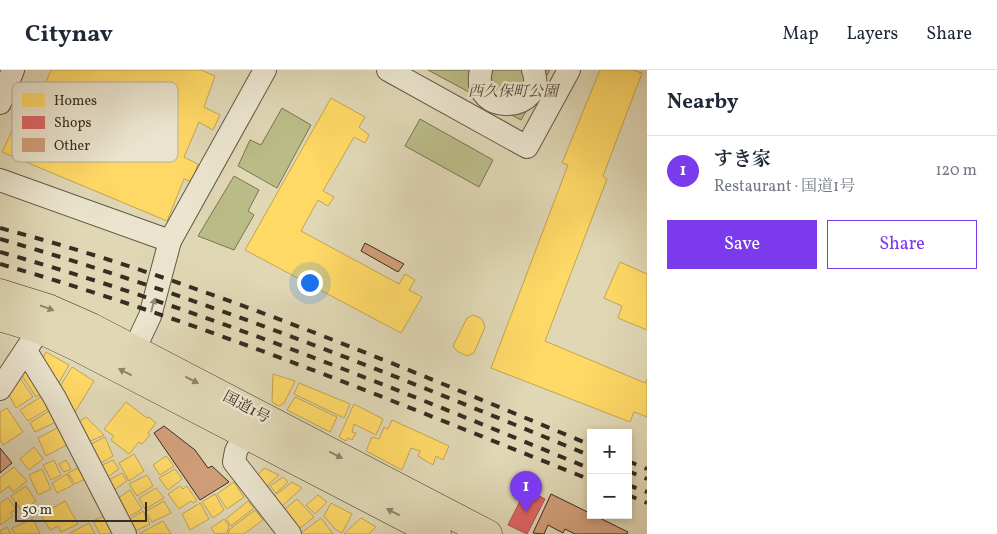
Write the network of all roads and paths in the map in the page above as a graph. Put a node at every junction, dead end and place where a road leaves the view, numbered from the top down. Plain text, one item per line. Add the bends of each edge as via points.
1 (13, 70) edge
2 (265, 70) edge
3 (388, 70) edge
4 (482, 70) edge
5 (533, 70) edge
6 (569, 70) edge
7 (0, 103) edge
8 (0, 180) edge
9 (170, 241) junction
10 (0, 294) edge
11 (0, 317) edge
12 (32, 340) junction
13 (134, 350) junction
14 (0, 389) edge
15 (250, 423) junction
16 (125, 534) edge
17 (290, 534) edge
18 (437, 534) edge
19 (488, 534) edge

1 - 7 street
2 - 9 street
3 - 6 street via 527,147
4 - 5 street via 481,86 485,94 493,102 511,105 531,92
8 - 9 street
13 -> 9 street via 150,316
10 -> 13 highway, 国道1号 via 48,308
11 - 12 highway, 国道1号
12 - 14 street
15 -> 12 highway, 国道1号
12 - 16 street via 55,398
13 -> 15 highway, 国道1号
15 - 17 street via 234,462
18 -> 15 highway, 国道1号
15 -> 19 highway, 国道1号

